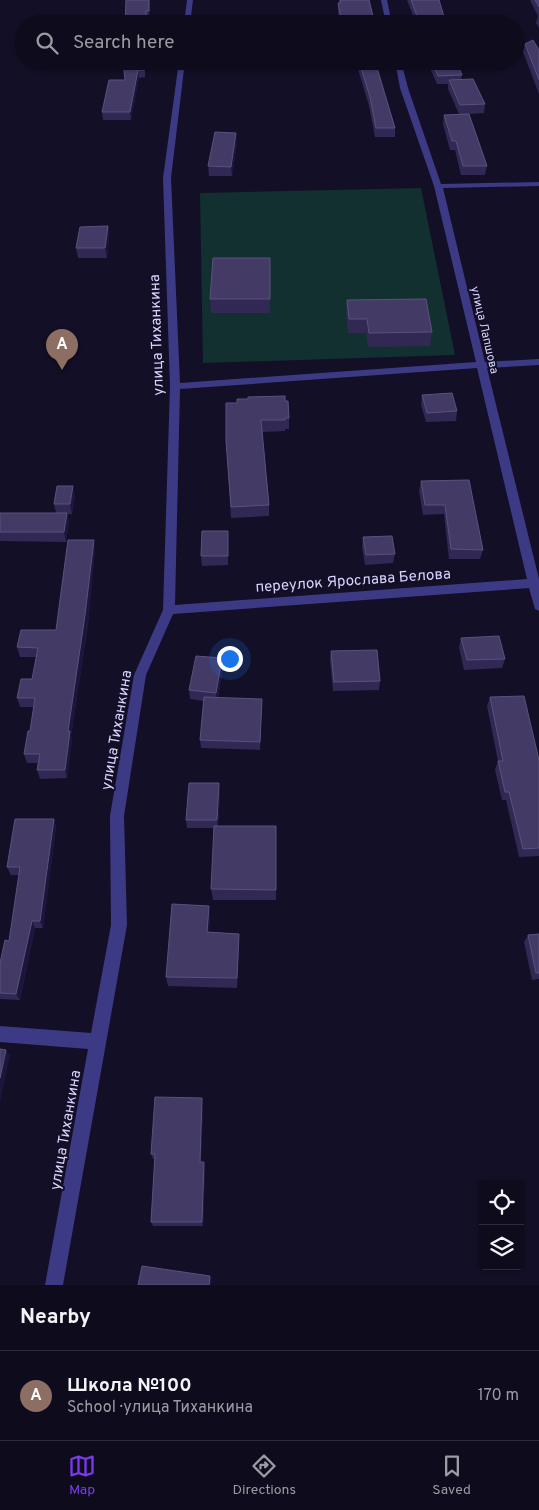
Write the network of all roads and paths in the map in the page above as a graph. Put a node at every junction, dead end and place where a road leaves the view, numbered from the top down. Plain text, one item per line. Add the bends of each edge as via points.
1 (190, 0) edge
2 (384, 0) edge
3 (188, 15) edge
4 (387, 15) edge
5 (181, 70) edge
6 (400, 70) edge
7 (539, 184) edge
8 (438, 186) junction
9 (539, 362) edge
10 (480, 366) junction
11 (175, 386) junction
12 (536, 583) edge
13 (539, 606) edge
14 (169, 610) junction
15 (0, 1034) edge
16 (98, 1042) junction
17 (54, 1285) edge

1 - 3 street
2 - 4 street
5 - 11 street, улица Тиханкина via 167,178
6 - 8 street, улица Лапшова
7 - 8 street
8 - 10 street, улица Лапшова
9 - 10 street
10 - 11 street
10 - 12 street, улица Лапшова
11 - 14 street, улица Тиханкина
12 - 13 street, улица Лапшова
12 - 14 street, переулок Ярослава Белова
14 - 16 street, улица Тиханкина via 140,675 117,816 119,925
15 - 16 street
16 - 17 street, улица Тиханкина

